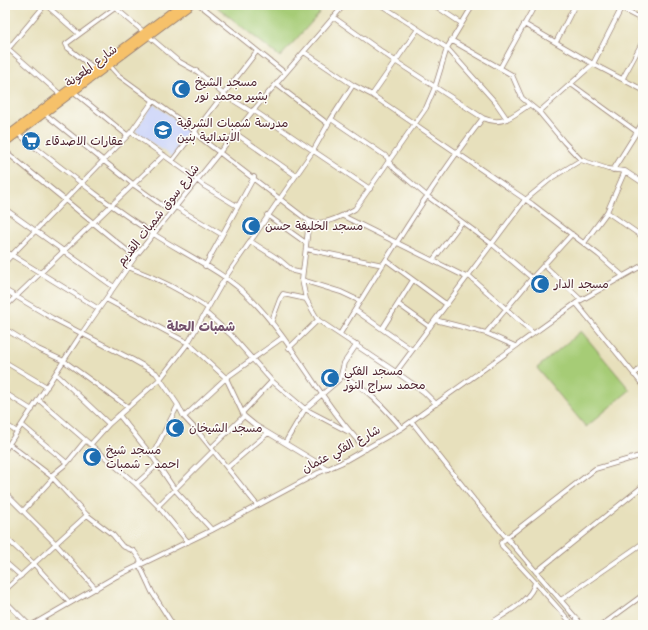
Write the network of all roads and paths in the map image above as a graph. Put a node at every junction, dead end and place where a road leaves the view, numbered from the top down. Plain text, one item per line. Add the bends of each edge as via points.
1 (9, 5) edge
2 (46, 5) edge
3 (180, 5) edge
4 (190, 5) edge
5 (200, 5) edge
6 (344, 5) edge
7 (381, 5) edge
8 (434, 5) edge
9 (473, 5) edge
10 (535, 5) edge
11 (575, 5) edge
12 (614, 5) edge
13 (114, 6) edge
14 (621, 9) junction
15 (5, 10) edge
16 (643, 10) edge
17 (334, 17) junction
18 (637, 17) junction
19 (643, 20) edge
20 (461, 23) junction
21 (524, 24) junction
22 (418, 29) junction
23 (79, 34) junction
24 (146, 35) junction
25 (451, 40) junction
26 (556, 42) junction
27 (643, 42) edge
28 (7, 48) edge
29 (447, 48) junction
30 (257, 51) junction
31 (304, 52) junction
32 (395, 61) junction
33 (593, 64) junction
34 (109, 65) junction
35 (500, 68) junction
36 (95, 69) junction
37 (285, 73) junction
38 (623, 78) junction
39 (276, 84) junction
40 (571, 84) junction
41 (353, 85) junction
42 (435, 87) junction
43 (5, 90) edge
44 (643, 90) edge
45 (74, 92) junction
46 (5, 93) edge
47 (61, 94) junction
48 (223, 94) junction
49 (372, 95) junction
50 (153, 101) junction
51 (529, 104) junction
52 (252, 111) junction
53 (539, 112) junction
54 (45, 114) junction
55 (483, 118) junction
56 (331, 119) junction
57 (507, 119) junction
58 (643, 122) edge
59 (328, 124) junction
60 (416, 125) junction
61 (195, 131) junction
62 (637, 132) junction
63 (129, 133) junction
64 (235, 133) junction
65 (18, 134) junction
66 (5, 137) edge
67 (5, 144) edge
68 (5, 151) edge
69 (313, 151) junction
70 (221, 152) junction
71 (456, 153) junction
72 (164, 155) junction
73 (103, 160) junction
74 (581, 160) junction
75 (172, 161) junction
76 (389, 162) junction
77 (613, 170) junction
78 (625, 171) junction
79 (295, 175) junction
80 (254, 177) junction
81 (197, 181) junction
82 (642, 181) edge
83 (81, 182) junction
84 (134, 185) junction
85 (370, 189) junction
86 (427, 196) junction
87 (280, 197) junction
88 (64, 200) junction
89 (524, 201) junction
90 (112, 205) junction
91 (174, 206) junction
92 (237, 206) junction
93 (5, 209) edge
94 (170, 211) junction
95 (607, 212) junction
96 (267, 215) junction
97 (343, 216) junction
98 (309, 221) junction
99 (462, 222) junction
100 (93, 224) junction
101 (36, 230) junction
102 (153, 233) junction
103 (221, 234) junction
104 (572, 234) junction
105 (643, 237) edge
106 (250, 241) junction
107 (398, 242) junction
108 (306, 243) junction
109 (584, 243) junction
110 (492, 244) junction
111 (306, 249) junction
112 (64, 250) junction
113 (5, 251) edge
114 (12, 255) junction
115 (134, 257) junction
116 (386, 260) junction
117 (433, 260) junction
118 (5, 262) edge
119 (383, 265) junction
120 (643, 265) edge
121 (205, 266) junction
122 (545, 266) junction
123 (128, 267) junction
124 (302, 273) junction
125 (40, 274) junction
126 (467, 276) junction
127 (623, 276) junction
128 (225, 278) junction
129 (532, 278) junction
130 (302, 280) junction
131 (413, 280) junction
132 (114, 287) junction
133 (5, 290) edge
134 (16, 296) junction
135 (106, 299) junction
136 (306, 299) junction
137 (581, 300) junction
138 (360, 301) junction
139 (576, 303) junction
140 (398, 304) junction
141 (446, 304) junction
142 (5, 307) edge
143 (208, 308) junction
144 (507, 308) junction
145 (99, 309) junction
146 (355, 310) junction
147 (206, 313) junction
148 (318, 320) junction
149 (435, 320) junction
150 (271, 323) junction
151 (430, 327) junction
152 (5, 329) edge
153 (382, 329) junction
154 (82, 333) junction
155 (486, 333) junction
156 (533, 333) junction
157 (340, 334) junction
158 (282, 338) junction
159 (188, 343) junction
160 (357, 344) junction
161 (515, 346) junction
162 (289, 348) junction
163 (412, 350) junction
164 (253, 359) junction
165 (64, 361) junction
166 (5, 362) edge
167 (643, 364) edge
168 (396, 372) junction
169 (56, 374) junction
170 (342, 375) junction
171 (634, 375) junction
172 (226, 378) junction
173 (160, 379) junction
174 (272, 381) junction
175 (643, 385) edge
176 (47, 387) junction
177 (5, 393) edge
178 (323, 394) junction
179 (39, 400) junction
180 (436, 404) junction
181 (178, 405) junction
182 (128, 407) junction
183 (305, 409) junction
184 (32, 410) junction
185 (244, 414) junction
186 (118, 415) junction
187 (184, 418) junction
188 (412, 422) junction
189 (5, 424) edge
190 (109, 424) junction
191 (22, 425) junction
192 (402, 428) junction
193 (17, 432) junction
194 (349, 432) junction
195 (268, 433) junction
196 (85, 441) junction
197 (285, 443) junction
198 (9, 444) junction
199 (91, 444) junction
200 (212, 449) junction
201 (366, 449) junction
202 (5, 450) edge
203 (643, 455) edge
204 (152, 456) junction
205 (67, 463) junction
206 (157, 465) junction
207 (228, 468) junction
208 (328, 468) junction
209 (52, 477) junction
210 (136, 484) junction
211 (643, 486) edge
212 (175, 490) junction
213 (5, 493) edge
214 (257, 505) junction
215 (158, 506) junction
216 (22, 510) junction
217 (87, 515) junction
218 (212, 530) junction
219 (5, 537) edge
220 (507, 537) junction
221 (188, 542) junction
222 (55, 543) junction
223 (643, 543) edge
224 (5, 562) edge
225 (34, 564) junction
226 (140, 564) junction
227 (536, 572) junction
228 (21, 576) junction
229 (535, 582) junction
230 (96, 588) junction
231 (5, 590) edge
232 (643, 595) edge
233 (561, 600) junction
234 (5, 601) edge
235 (70, 603) junction
236 (30, 625) edge
237 (173, 625) edge
238 (488, 625) edge
239 (573, 625) edge
240 (582, 625) edge
241 (602, 625) edge

1 - 15 street
2 - 23 street
2 - 28 street
3 - 24 highway, شارع المعونة
4 - 24 highway, شارع المعونة
5 - 30 street
6 - 17 street, شارع سوق شمبات القديم
7 - 22 street
8 - 20 street
9 - 20 street
10 - 21 street
11 - 26 street
12 - 14 street
13 - 23 street
13 - 24 street
14 - 18 street
14 - 33 street
16 - 18 street
17 - 31 street, شارع سوق شمبات القديم
17 - 32 street
18 - 19 street
20 - 25 street
21 - 26 street
21 - 35 street
22 - 29 street
22 - 32 street
23 - 36 street via 66,44
24 - 34 highway, شارع المعونة
24 - 36 highway, شارع المعونة
24 - 48 street
25 - 29 street
25 - 35 street
26 - 33 street
27 - 38 street
28 - 47 street
29 - 42 street
29 - 57 street
30 - 37 street
30 - 48 street
31 - 37 street, شارع سوق شمبات القديم
31 - 41 street
32 - 42 street
32 - 49 street
33 - 38 street
33 - 40 street
34 - 45 highway, شارع المعونة
34 - 50 street
35 - 51 street via 514,78 518,91
36 - 47 highway, شارع المعونة
37 - 39 street, شارع سوق شمبات القديم
38 - 44 street
39 - 52 street, شارع سوق شمبات القديم
39 - 59 street
40 - 53 street
40 - 62 street
41 - 49 street
41 - 56 street
42 - 55 street
42 - 60 street
43 - 46 street
45 - 54 highway, شارع المعونة
45 - 63 street
47 - 66 highway, شارع المعونة
48 - 52 street
48 - 61 street
49 - 60 street
50 - 61 street
50 - 63 street
51 - 53 street
51 - 57 street
52 - 64 street, شارع سوق شمبات القديم
52 - 69 street
53 - 74 street
54 - 65 highway, شارع المعونة
54 - 73 street
55 - 57 street via 497,122
55 - 71 street
56 - 59 street
56 - 76 street via 387,157
58 - 62 street
59 - 69 street
60 - 71 street
60 - 76 street
61 - 70 street via 198,136
61 - 75 street
62 - 77 street
63 - 72 street
63 - 73 street
64 - 70 street, شارع سوق شمبات القديم
64 - 79 street
65 - 67 highway, شارع المعونة
65 - 83 street
68 - 88 street
69 - 79 street
69 - 85 street
70 - 80 street
70 - 81 street, شارع سوق شمبات القديم
71 - 86 street
71 - 89 street via 495,178
72 - 75 street
72 - 84 street
73 - 83 street
73 - 84 street
74 - 77 street
74 - 89 street via 552,178
75 - 81 street
76 - 85 street
76 - 86 street
77 - 78 street
78 - 82 street
78 - 95 street
79 - 87 street
80 - 87 street
80 - 92 street
81 - 91 street, شارع سوق شمبات القديم
81 - 92 street
83 - 88 street
83 - 90 street
84 - 90 street
84 - 94 street
85 - 97 street via 355,209
86 - 99 street
86 - 107 street
87 - 96 street
87 - 98 street
88 - 100 street
88 - 101 street
89 - 104 street
89 - 110 street
90 - 100 street
90 - 102 street
91 - 94 street, شارع سوق شمبات القديم
91 - 103 street
92 - 103 street
93 - 101 street
94 - 102 street, شارع سوق شمبات القديم
95 - 105 street
95 - 109 street
96 - 106 street
96 - 108 street
97 - 98 street via 317,223
97 - 107 street
98 - 108 street
99 - 110 street
99 - 117 street
100 - 112 street
100 - 115 street
101 - 112 street
101 - 114 street
102 - 115 street, شارع سوق شمبات القديم
102 - 121 street
103 - 121 street
104 - 109 street
104 - 122 street
106 - 124 street via 293,271
106 - 128 street
107 - 116 street
107 - 117 street
108 - 111 street
109 - 127 street
110 - 126 street
110 - 129 street
111 - 119 street
111 - 124 street
112 - 125 street
112 - 132 street
113 - 114 street
114 - 118 street
114 - 125 street
115 - 123 street, شارع سوق شمبات القديم
116 - 119 street
116 - 131 street
117 - 126 street
119 - 138 street
120 - 127 street, شارع الفكي عثمان
121 - 128 street
122 - 129 street
122 - 137 street
123 - 132 street, شارع سوق شمبات القديم
123 - 143 street via 159,279
124 - 130 street
125 - 134 street
125 - 145 street
126 - 141 street
126 - 144 street
127 - 137 street, شارع الفكي عثمان
128 - 143 street
128 - 150 street via 251,299
129 - 144 street
130 - 136 street
130 - 138 street
131 - 140 street
131 - 141 street
132 - 135 street, شارع سوق شمبات القديم
133 - 134 street
134 - 142 street
134 - 154 street
135 - 145 street, شارع سوق شمبات القديم
135 - 159 street
136 - 148 street
136 - 150 street via 284,294
137 - 139 street, شارع الفكي عثمان
138 - 146 street
139 - 156 street, شارع الفكي عثمان
139 - 171 street
140 - 151 street
140 - 153 street
141 - 149 street
143 - 147 street
144 - 155 street
144 - 156 street
145 - 154 street, شارع سوق شمبات القديم
146 - 153 street
146 - 157 street
147 - 159 street
147 - 164 street
148 - 157 street
148 - 162 street
149 - 151 street
149 - 155 street
150 - 158 street
151 - 163 street
152 - 165 street
153 - 163 street
154 - 165 street, شارع سوق شمبات القديم
154 - 173 street via 133,360
155 - 161 street
156 - 161 street, شارع الفكي عثمان
157 - 160 street
158 - 162 street
158 - 164 street
159 - 172 street
159 - 173 street
160 - 168 street
160 - 170 street via 344,363
161 - 180 street, شارع الفكي عثمان
162 - 178 street
163 - 168 street
164 - 172 street
164 - 174 street
165 - 169 street, شارع سوق شمبات القديم
165 - 182 street
166 - 176 street
167 - 171 street
168 - 180 street
169 - 176 street, شارع سوق شمبات القديم
169 - 190 street
170 - 178 street via 338,382
170 - 192 street via 362,386
171 - 175 street
172 - 185 street
172 - 187 street
173 - 181 street
173 - 182 street
174 - 183 street
174 - 185 street
176 - 179 street, شارع سوق شمبات القديم
177 - 184 street
178 - 183 street
178 - 194 street
179 - 184 street, شارع سوق شمبات القديم
179 - 196 street
180 - 188 street, شارع الفكي عثمان
181 - 187 street
181 - 204 street
182 - 186 street
183 - 194 street
183 - 197 street
184 - 191 street, شارع سوق شمبات القديم
185 - 195 street
185 - 200 street
186 - 190 street
186 - 204 street
187 - 200 street
188 - 192 street, شارع الفكي عثمان
188 - 220 street
189 - 193 street
190 - 199 street
191 - 193 street, شارع سوق شمبات القديم
191 - 205 street
192 - 201 street, شارع الفكي عثمان
193 - 198 street, شارع سوق شمبات القديم
194 - 201 street
195 - 197 street
195 - 207 street
196 - 199 street
196 - 205 street
197 - 208 street
198 - 202 street, شارع سوق شمبات القديم
198 - 209 street
199 - 210 street
200 - 207 street
200 - 212 street
201 - 208 street, شارع الفكي عثمان
203 - 220 street via 595,469
204 - 206 street
205 - 209 street
206 - 210 street
206 - 212 street
207 - 214 street
208 - 214 street, شارع الفكي عثمان
209 - 216 street
209 - 217 street
210 - 215 street
211 - 227 street
212 - 215 street
212 - 218 street
213 - 216 street
214 - 218 street, شارع الفكي عثمان
215 - 221 street
216 - 222 street
217 - 222 street
217 - 226 street via 122,546 134,551
218 - 221 street, شارع الفكي عثمان
219 - 225 street
220 - 227 street
220 - 229 street via 501,543 502,546
221 - 226 street, شارع الفكي عثمان
222 - 225 street
222 - 230 street
223 - 233 street
224 - 228 street
225 - 228 street
225 - 235 street
226 - 230 street, شارع الفكي عثمان
226 - 237 street via 152,592
227 - 233 street
228 - 231 street
229 - 238 street via 530,594
229 - 239 street
230 - 235 street, شارع الفكي عثمان
232 - 241 street
233 - 240 street
234 - 236 street
235 - 236 street, شارع الفكي عثمان

